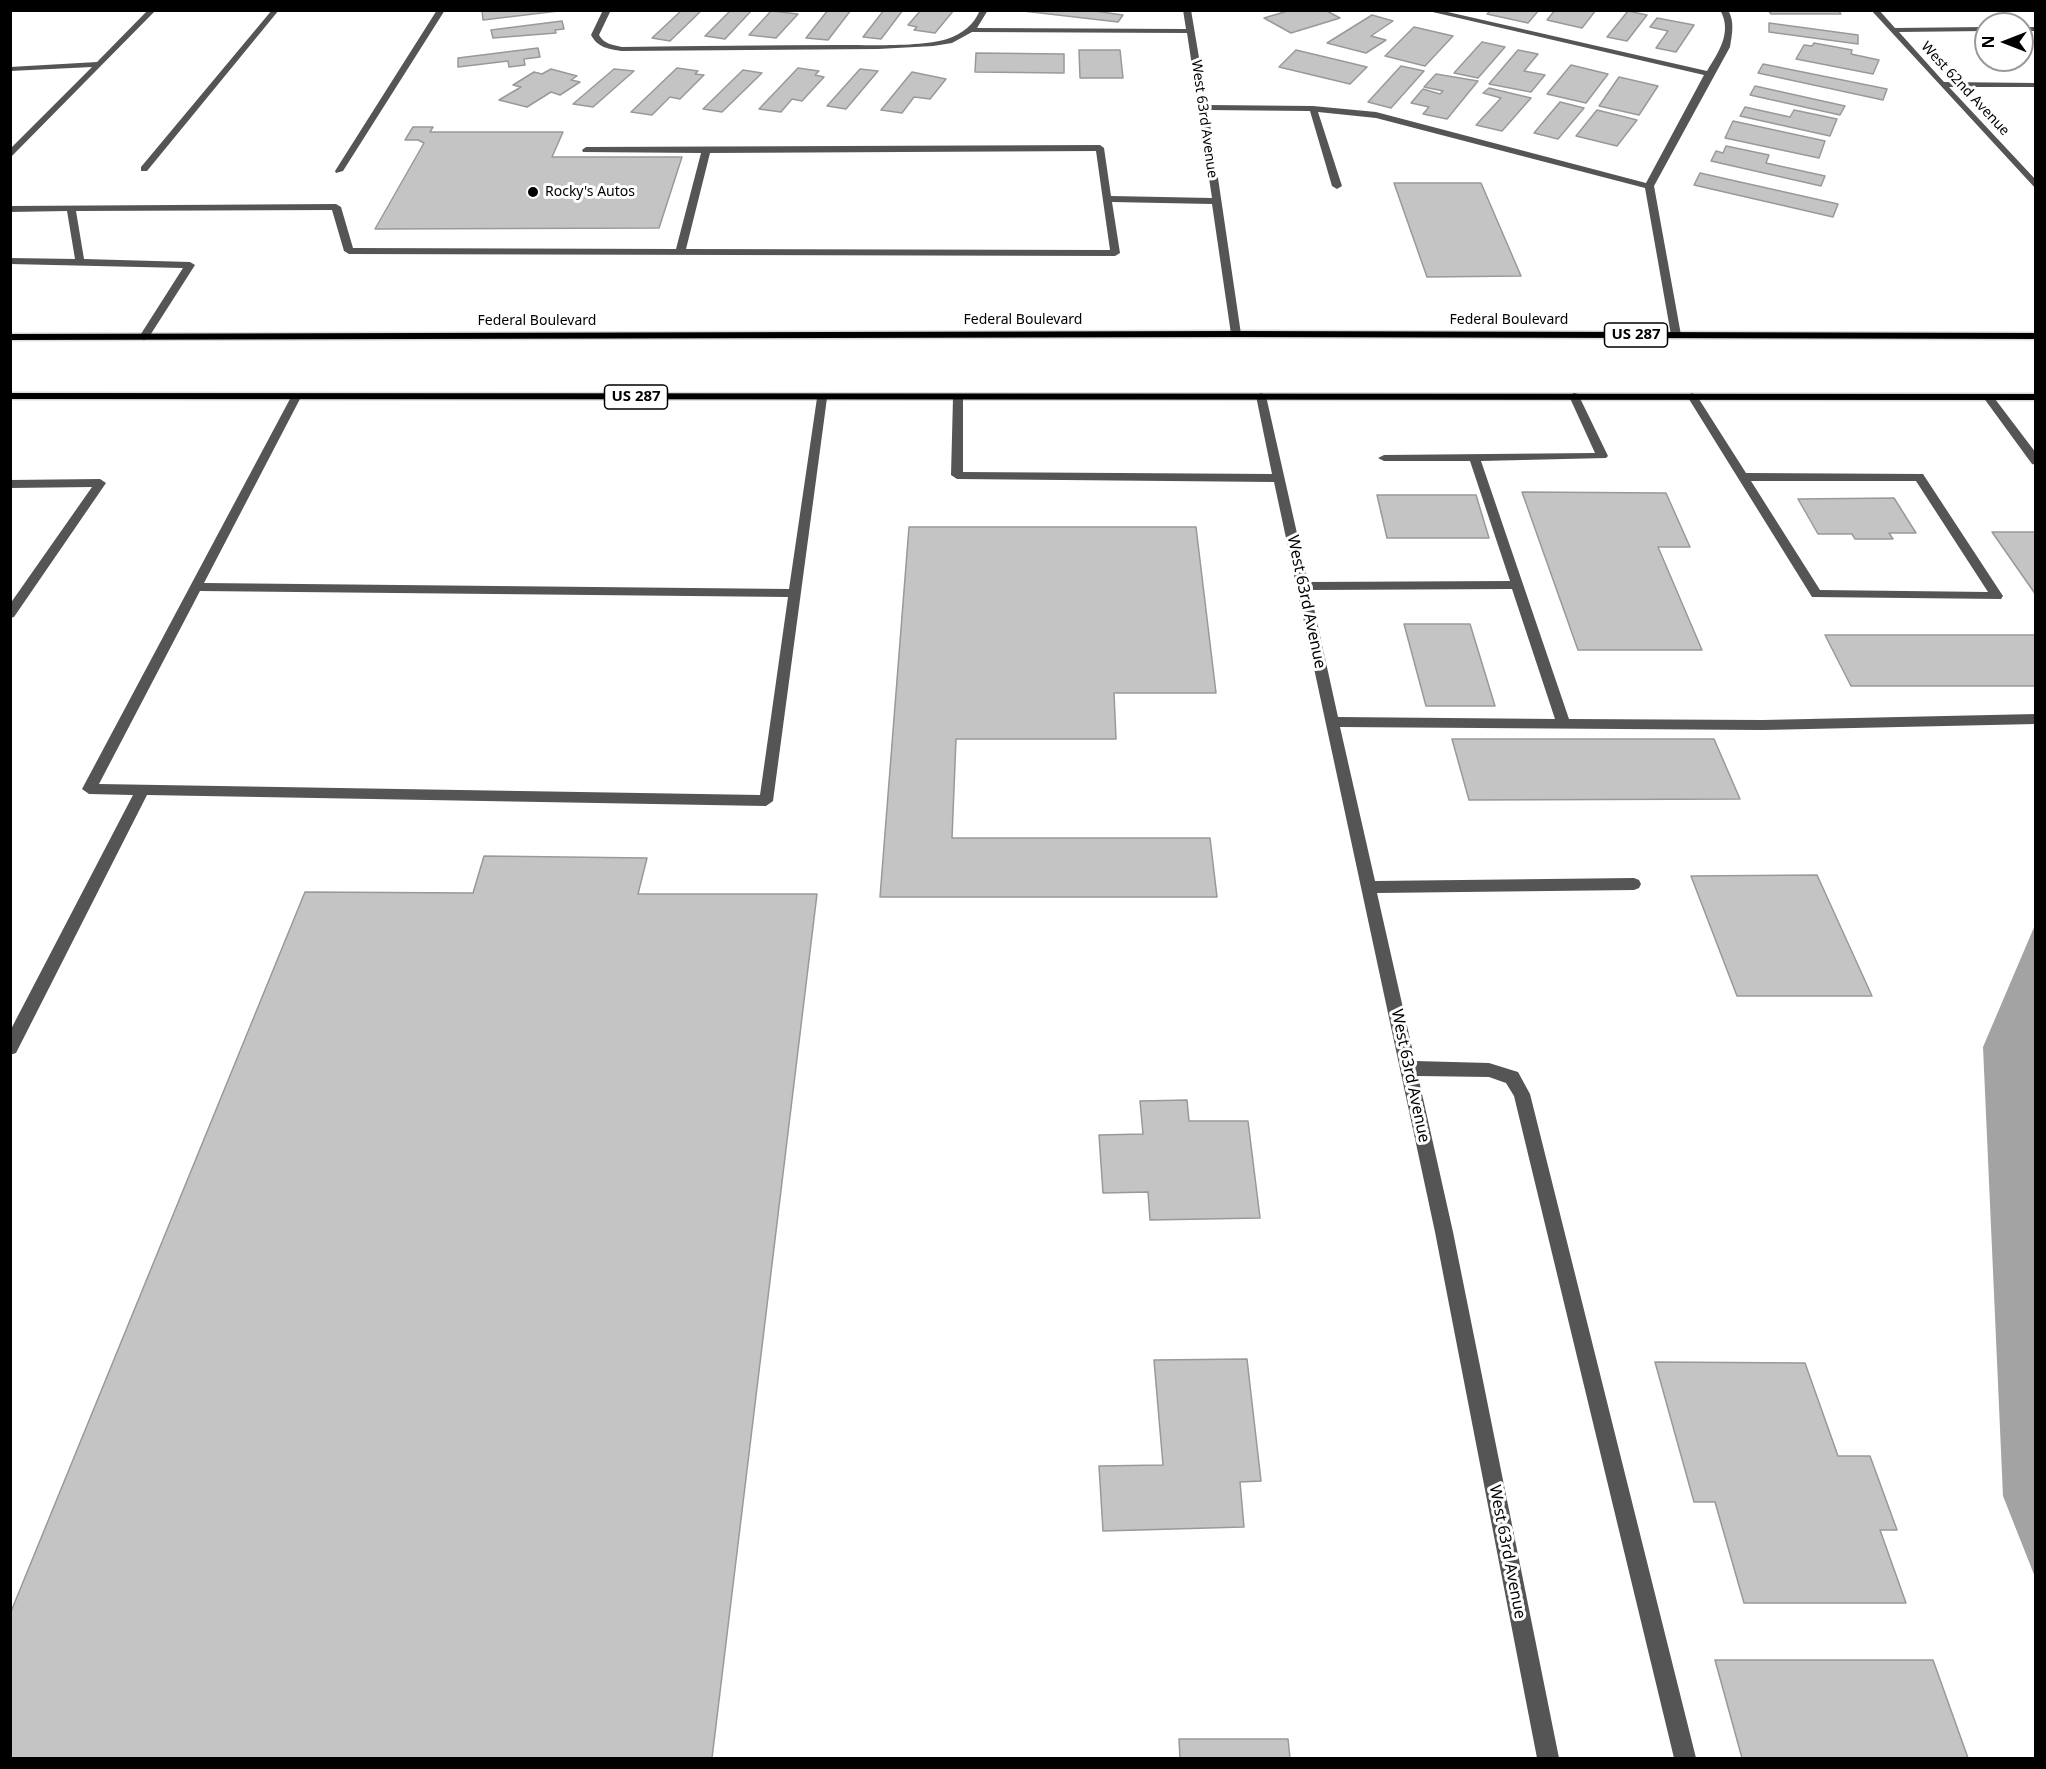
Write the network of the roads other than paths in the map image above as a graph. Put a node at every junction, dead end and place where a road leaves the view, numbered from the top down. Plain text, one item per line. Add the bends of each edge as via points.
1 (153, 10) edge
2 (276, 10) edge
3 (441, 10) edge
4 (607, 10) edge
5 (984, 10) edge
6 (1187, 10) edge
7 (1427, 10) edge
8 (1724, 10) edge
9 (1874, 10) edge
10 (971, 30) junction
11 (1892, 30) junction
12 (1974, 30) edge
13 (1190, 31) junction
14 (101, 64) junction
15 (10, 69) edge
16 (1709, 74) junction
17 (1943, 84) junction
18 (2036, 85) edge
19 (1203, 107) junction
20 (1313, 109) junction
21 (586, 150) dead end
22 (706, 150) junction
23 (10, 155) edge
24 (144, 169) dead end
25 (339, 171) dead end
26 (1337, 186) dead end
27 (1649, 186) junction
28 (2036, 186) edge
29 (1107, 199) junction
30 (1216, 201) junction
31 (10, 209) edge
32 (71, 209) junction
33 (681, 252) junction
34 (10, 261) edge
35 (80, 262) junction
36 (1236, 334) junction
37 (1676, 335) junction
38 (2036, 336) edge
39 (10, 337) edge
40 (144, 337) junction
41 (10, 396) edge
42 (1261, 396) junction
43 (1574, 396) junction
44 (1692, 396) junction
45 (296, 397) junction
46 (1988, 397) junction
47 (2036, 397) edge
48 (822, 398) junction
49 (958, 398) junction
50 (2033, 456) edge
51 (1474, 457) junction
52 (1384, 458) dead end
53 (1743, 477) junction
54 (1279, 478) junction
55 (10, 484) edge
56 (1516, 585) junction
57 (1303, 586) junction
58 (195, 587) junction
59 (795, 593) junction
60 (10, 614) edge
61 (2036, 719) edge
62 (1332, 722) junction
63 (1564, 724) junction
64 (143, 790) junction
65 (1634, 884) dead end
66 (1369, 887) junction
67 (10, 1048) edge
68 (1408, 1068) junction
69 (1548, 1758) edge
70 (1685, 1758) edge

1 - 14 street
2 - 24 street
3 - 25 street
4 - 10 street via 595,34 597,40 622,49 878,47 933,44
5 - 10 street
6 - 13 street, West 63rd Avenue
7 - 16 street
8 - 16 street via 1730,32 1726,47
9 - 11 street, West 62nd Avenue
10 - 13 street
11 - 12 street
11 - 17 street, West 62nd Avenue
13 - 19 street, West 63rd Avenue
14 - 15 street
14 - 23 street
16 - 27 street
17 - 18 street
17 - 28 street, West 62nd Avenue
19 - 20 street
19 - 30 street, West 63rd Avenue
20 - 26 street
20 - 27 street via 1376,115
21 - 22 street
22 - 29 street via 1100,148
22 - 33 street
27 - 37 street
29 - 30 street
29 - 33 street via 1115,252
30 - 36 street, West 63rd Avenue
31 - 32 street
32 - 33 street via 336,207 349,251
32 - 35 street
34 - 35 street
35 - 40 street via 190,265
36 - 37 main road, Federal Boulevard / US 287
36 - 40 main road, Federal Boulevard / US 287
37 - 38 main road, Federal Boulevard / US 287
39 - 40 main road, Federal Boulevard / US 287
41 - 45 main road, US 287
42 - 43 main road, US 287
42 - 49 main road, US 287
42 - 54 street, West 63rd Avenue
43 - 44 main road, US 287
43 - 51 street via 1602,456
44 - 46 main road, US 287
44 - 53 street
45 - 48 main road, US 287
45 - 58 street
46 - 47 main road, US 287
46 - 50 street
48 - 49 main road, US 287
48 - 59 street
49 - 54 street via 957,475
51 - 52 street
51 - 56 street
53 - 53 street via 1919,477 1997,596 1816,594
54 - 57 street, West 63rd Avenue
55 - 60 street via 100,483
56 - 57 street
56 - 63 street
57 - 62 street, West 63rd Avenue
58 - 59 street
58 - 64 street via 89,789
59 - 64 street via 766,801
61 - 63 street via 1763,725
62 - 63 street
62 - 66 street, West 63rd Avenue
64 - 67 street
65 - 66 street
66 - 68 street, West 63rd Avenue
68 - 69 street, West 63rd Avenue
68 - 70 street via 1489,1070 1512,1077 1522,1094

